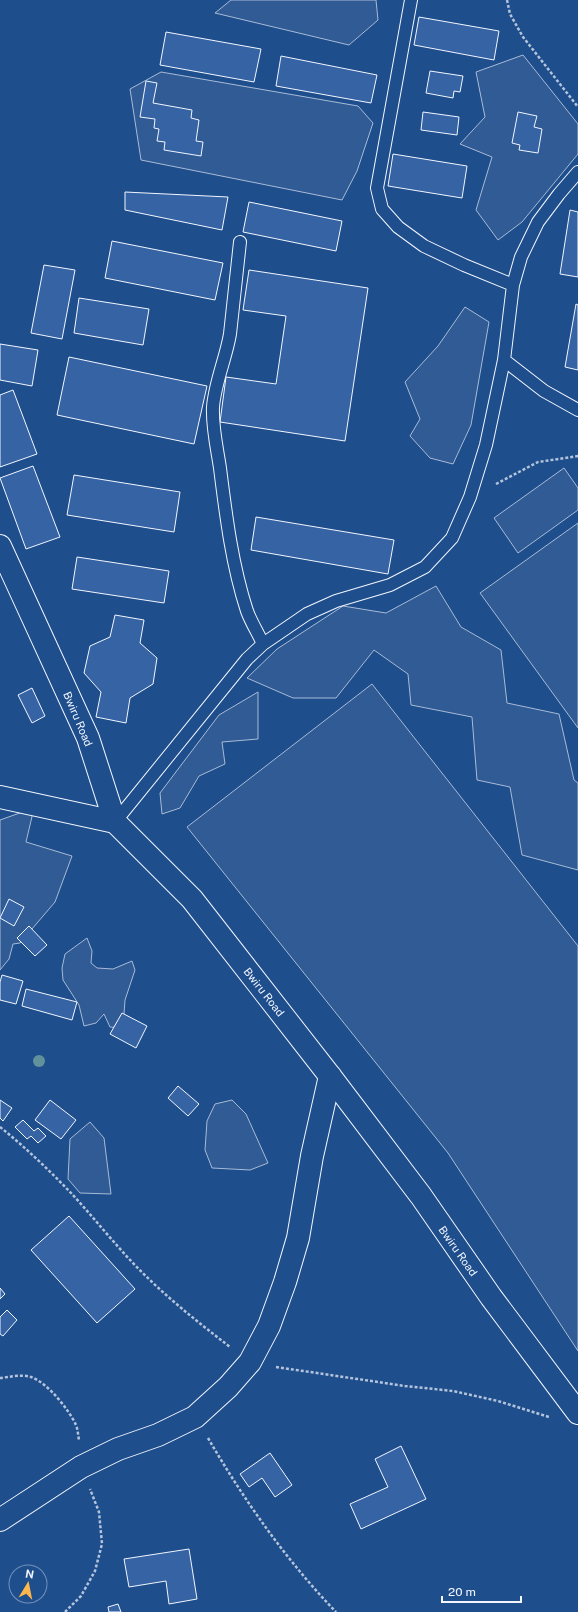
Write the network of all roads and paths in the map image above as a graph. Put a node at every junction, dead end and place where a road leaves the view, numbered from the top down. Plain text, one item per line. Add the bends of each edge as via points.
1 (411, 0) edge
2 (507, 0) edge
3 (578, 107) edge
4 (578, 172) edge
5 (240, 242) dead end
6 (513, 285) junction
7 (504, 360) junction
8 (578, 410) edge
9 (578, 456) edge
10 (470, 497) junction
11 (0, 546) edge
12 (263, 644) junction
13 (0, 797) edge
14 (115, 822) junction
15 (330, 1076) junction
16 (0, 1127) edge
17 (250, 1362) junction
18 (0, 1378) edge
19 (578, 1413) edge
20 (195, 1417) junction
21 (552, 1418) dead end
22 (81, 1467) junction
23 (0, 1520) edge
24 (65, 1612) edge
25 (336, 1612) edge

1 - 6 lane via 377,188 382,209 398,227 424,246
2 - 3 path via 510,14 523,37
4 - 6 lane via 538,222 521,257
5 - 12 lane via 230,334 216,386 213,409 231,548 248,613
6 - 7 lane
7 - 8 lane via 544,391
7 - 10 lane via 486,445
9 - 10 path via 538,462
10 - 12 lane via 452,538 425,566 390,585 336,601 307,614
11 - 14 street, Bwiru Road via 88,738
12 - 14 lane via 247,659
13 - 14 street
14 - 15 street, Bwiru Road via 192,899
15 - 17 street via 312,1156 298,1238 269,1326
15 - 19 street, Bwiru Road via 421,1196 491,1297
16 - 17 path via 72,1194 150,1281
17 - 20 street via 228,1387
17 - 21 path via 332,1376 453,1391 498,1401
18 - 22 path via 31,1377 46,1386 66,1408 76,1426
20 - 22 street
20 - 25 path via 239,1490 295,1564
22 - 23 street
22 - 24 path via 99,1512 102,1544 95,1571 81,1596

